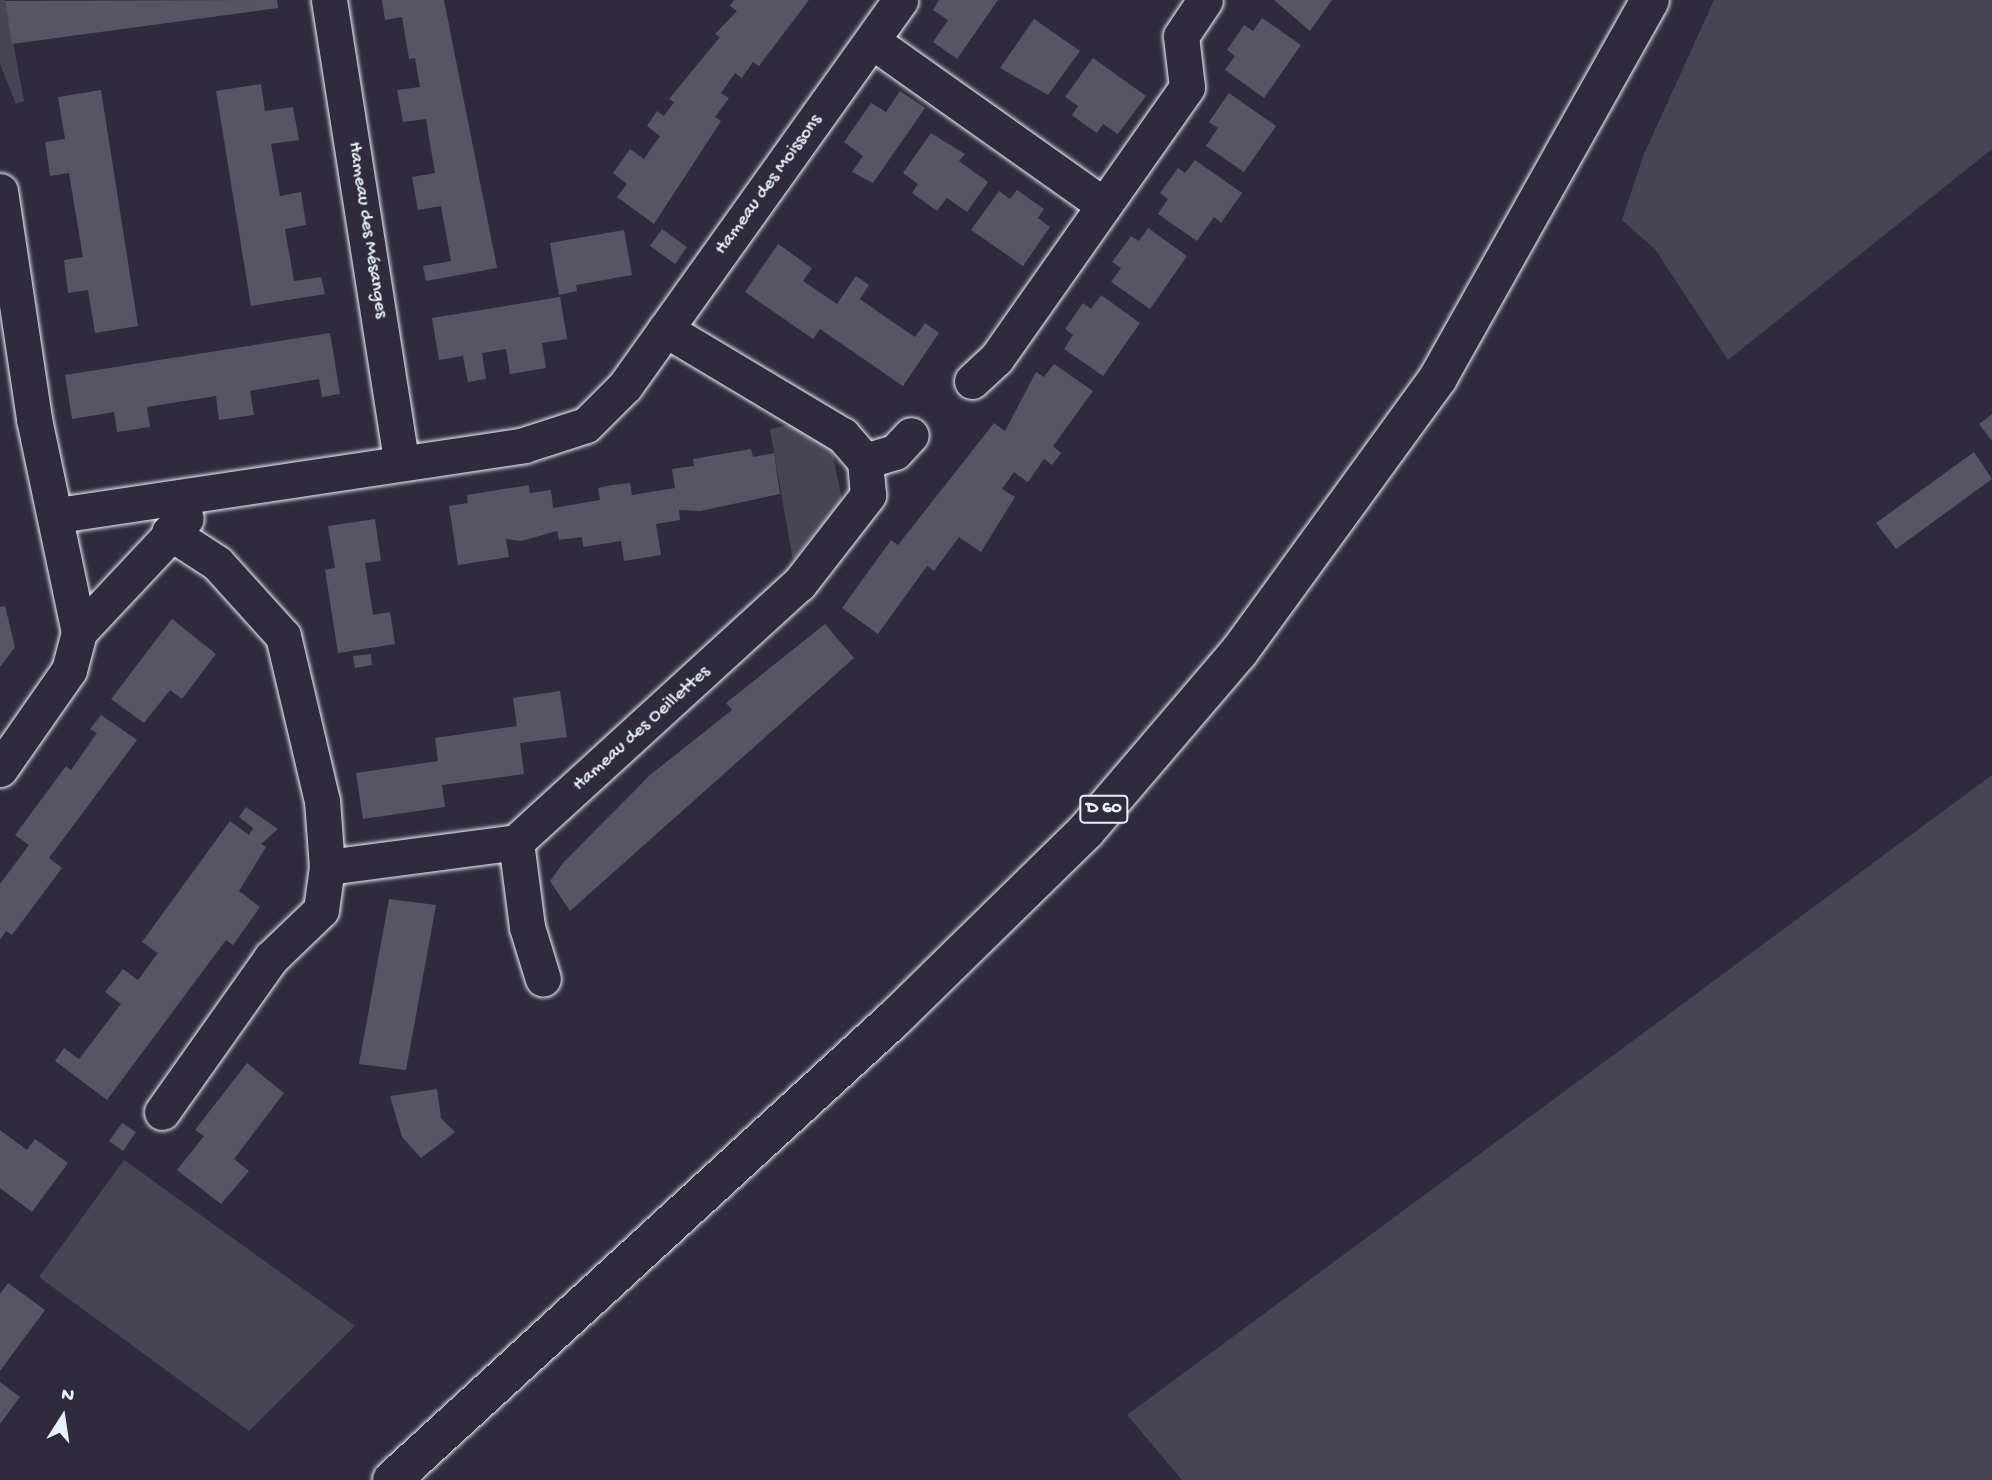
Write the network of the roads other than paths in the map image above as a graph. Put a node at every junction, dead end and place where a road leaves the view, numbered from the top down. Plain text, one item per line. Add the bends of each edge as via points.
1 (329, 0) edge
2 (1205, 0) edge
3 (1650, 0) edge
4 (899, 1) edge
5 (872, 41) junction
6 (0, 191) edge
7 (1104, 205) junction
8 (665, 329) junction
9 (972, 381) dead end
10 (911, 435) dead end
11 (401, 461) junction
12 (865, 461) junction
13 (213, 495) junction
14 (57, 506) junction
15 (169, 532) junction
16 (79, 632) junction
17 (0, 769) edge
18 (516, 842) junction
19 (327, 867) junction
20 (543, 979) dead end
21 (162, 1112) dead end
22 (392, 1480) edge

1 - 11 street, Hameau des Mésanges
2 - 7 street via 1181,36 1186,87
3 - 22 main road, D 60 via 1438,377 1379,466 1221,673 1086,831 895,1018
4 - 5 street, Hameau des Moissons
5 - 7 street
5 - 8 street, Hameau des Moissons
6 - 14 street via 34,419
7 - 9 street via 996,359
8 - 11 street via 625,386 586,425 524,444
8 - 12 street via 842,435
10 - 12 street via 895,452
11 - 13 street
12 - 18 street, Hameau des Oeillettes via 868,495 799,584
13 - 14 street
13 - 15 street
14 - 16 street
15 - 16 street
15 - 19 street via 216,563 283,636 322,800
16 - 17 street via 69,670
18 - 19 street
18 - 20 street via 527,927
19 - 21 street via 321,910 271,958

